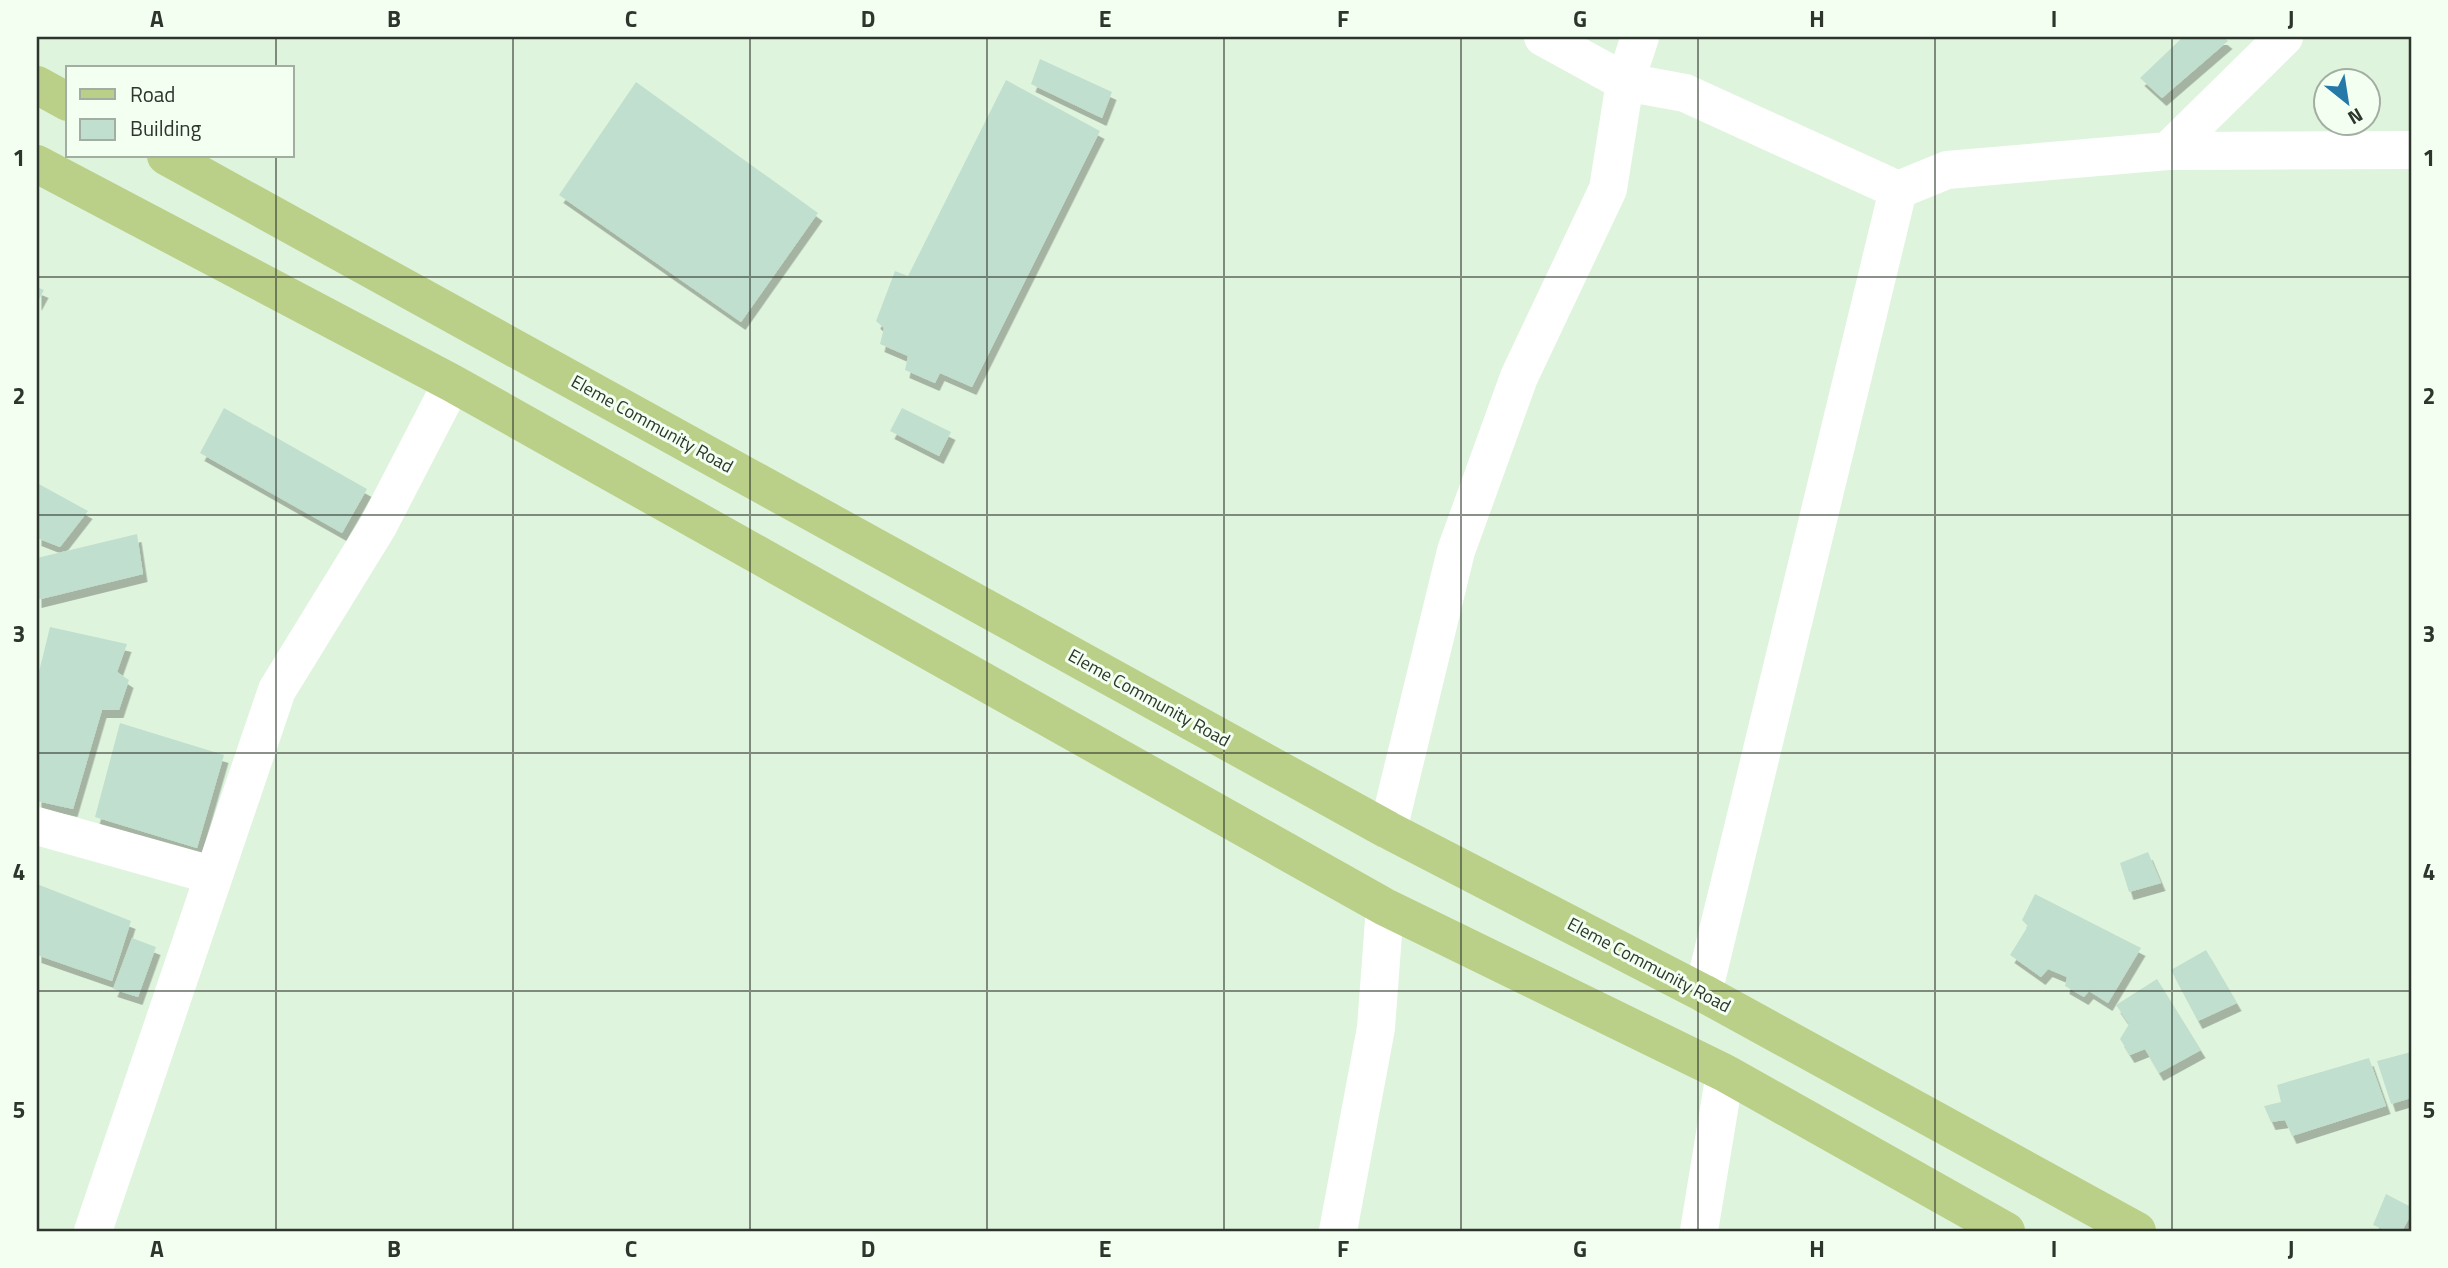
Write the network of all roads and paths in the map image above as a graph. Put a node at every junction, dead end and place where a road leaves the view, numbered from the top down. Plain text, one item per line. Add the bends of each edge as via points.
1 (1543, 37) edge
2 (1640, 37) edge
3 (2284, 37) edge
4 (1625, 82) junction
5 (37, 85) edge
6 (66, 101) edge
7 (2411, 150) edge
8 (2168, 152) junction
9 (170, 158) edge
10 (37, 164) edge
11 (1898, 190) junction
12 (452, 383) junction
13 (37, 826) edge
14 (1388, 830) junction
15 (212, 875) junction
16 (1385, 907) junction
17 (1703, 993) junction
18 (1725, 1073) junction
19 (93, 1231) edge
20 (1338, 1231) edge
21 (1699, 1231) edge
22 (2006, 1231) edge
23 (2137, 1231) edge

1 - 4 street
2 - 4 street
3 - 8 street
4 - 11 street via 1685,93
4 - 14 street via 1608,189 1519,377 1456,551
5 - 6 main road
7 - 8 street
8 - 11 street via 1947,170
9 - 14 main road, Eleme Community Road
10 - 12 main road
11 - 17 street
12 - 15 street via 378,526 277,690
12 - 16 main road
13 - 15 street
14 - 17 main road, Eleme Community Road
15 - 19 street
16 - 18 main road
16 - 20 street via 1376,1028
17 - 23 main road, Eleme Community Road
18 - 21 street
18 - 22 main road

